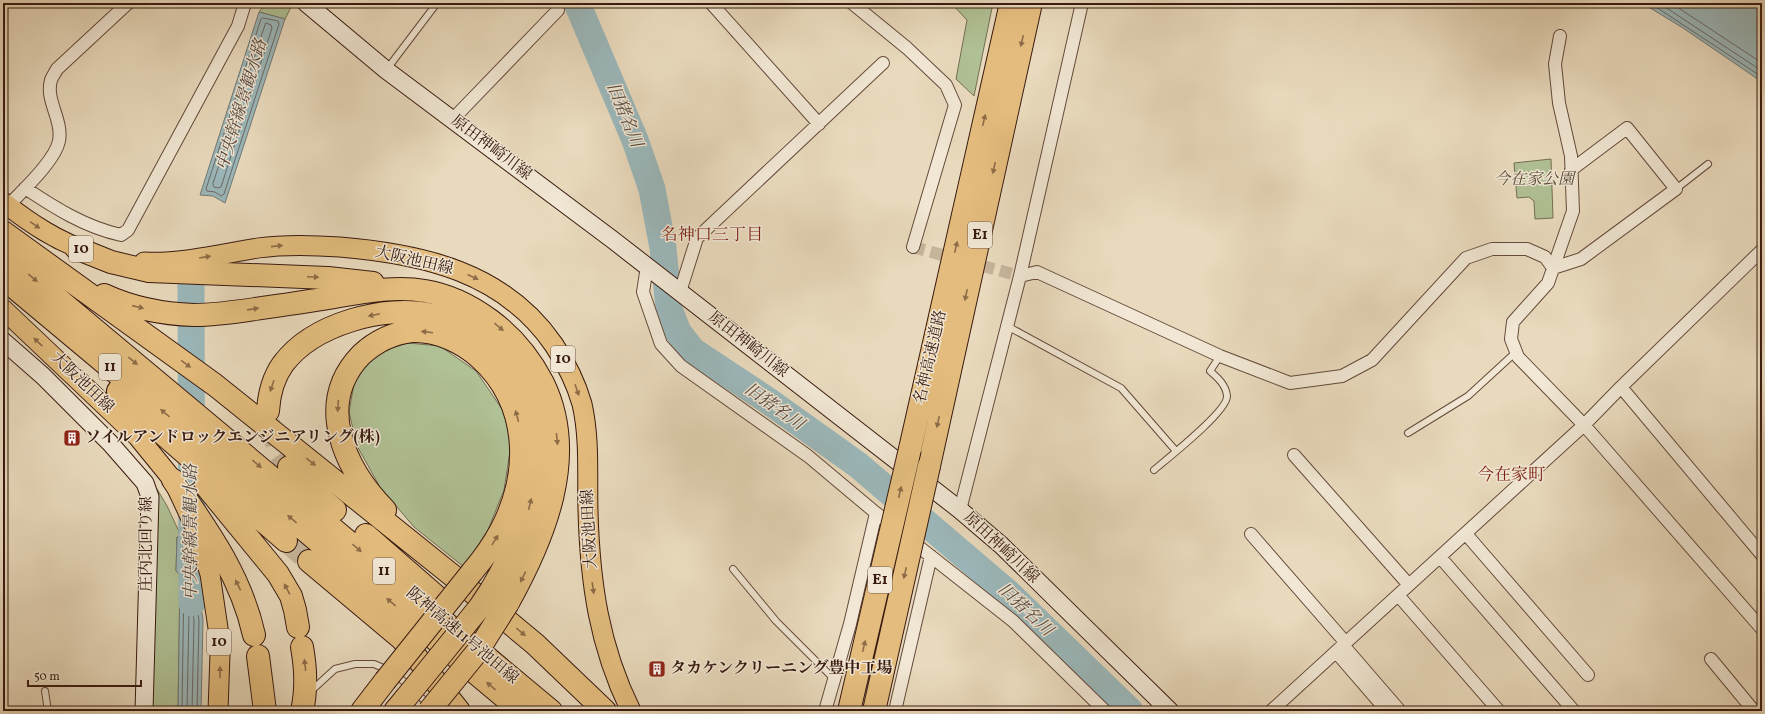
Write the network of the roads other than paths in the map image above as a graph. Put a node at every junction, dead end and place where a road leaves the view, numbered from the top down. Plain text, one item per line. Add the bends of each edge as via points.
1 (128, 3) edge
2 (245, 3) edge
3 (306, 3) edge
4 (437, 3) edge
5 (711, 3) edge
6 (852, 3) edge
7 (1011, 3) edge
8 (1031, 3) edge
9 (1082, 3) edge
10 (558, 10) dead end
11 (1560, 36) dead end
12 (883, 63) dead end
13 (386, 70) junction
14 (453, 119) junction
15 (819, 124) junction
16 (1708, 164) dead end
17 (1571, 170) junction
18 (25, 188) junction
19 (1676, 189) junction
20 (6, 204) edge
21 (3, 232) edge
22 (76, 248) joint
23 (913, 248) dead end
24 (3, 253) edge
25 (1760, 256) edge
26 (172, 266) junction
27 (647, 266) junction
28 (1553, 268) junction
29 (64, 276) junction
30 (1020, 276) junction
31 (3, 278) edge
32 (424, 291) junction
33 (680, 292) junction
34 (23, 295) junction
35 (3, 309) edge
36 (1007, 326) junction
37 (3, 341) edge
38 (1516, 352) junction
39 (1220, 356) junction
40 (1621, 387) junction
41 (268, 411) tunnel mouth
42 (1584, 425) junction
43 (1408, 433) dead end
44 (1176, 451) junction
45 (1294, 455) dead end
46 (289, 467) tunnel mouth
47 (1154, 470) dead end
48 (173, 480) junction
49 (215, 488) junction
50 (960, 510) junction
51 (876, 513) junction
52 (1251, 534) dead end
53 (1466, 534) junction
54 (286, 541) tunnel mouth
55 (1762, 555) edge
56 (931, 556) junction
57 (1440, 557) junction
58 (309, 561) tunnel mouth
59 (733, 569) dead end
60 (463, 574) junction
61 (1409, 585) junction
62 (1398, 595) junction
63 (1762, 629) edge
64 (1342, 647) junction
65 (1711, 659) dead end
66 (1588, 675) dead end
67 (833, 678) junction
68 (45, 691) dead end
69 (304, 704) edge
70 (400, 705) edge
71 (850, 706) edge
72 (48, 711) edge
73 (144, 711) edge
74 (218, 711) edge
75 (265, 711) edge
76 (362, 711) edge
77 (429, 711) edge
78 (433, 711) edge
79 (459, 711) edge
80 (521, 711) edge
81 (552, 711) edge
82 (563, 711) edge
83 (605, 711) edge
84 (631, 711) edge
85 (825, 711) edge
86 (874, 711) edge
87 (895, 711) edge
88 (1105, 711) edge
89 (1170, 711) edge
90 (1271, 711) edge
91 (1387, 711) edge
92 (1400, 711) edge
93 (1499, 711) edge
94 (1574, 711) edge
95 (1754, 711) edge

1 - 18 street via 57,70 51,80 50,90 59,123 59,142 50,159
2 - 18 street via 238,26 128,230 120,235 84,223 63,213
3 - 13 street, 原田神崎川線
4 - 13 lane
5 - 15 street
6 - 23 street via 946,84 955,105
71 -> 7 highway, 名神高速道路 / E1, bridge
8 -> 86 highway, 名神高速道路 / E1, bridge
9 - 30 street
10 - 14 street
11 - 17 street via 1555,64 1559,103 1571,156
12 - 15 street
13 - 14 street, 原田神崎川線
14 - 27 street, 原田神崎川線
15 - 33 street via 697,238
16 - 19 lane
17 - 19 street via 1627,128
17 - 28 street via 1573,211
18 - 20 street
19 - 28 street via 1581,259
20 -> 22 main road, 10 via 36,226
21 - 29 highway
22 - 26 highway via 130,268
24 -> 81 highway, 阪神高速11号池田線 / 11
25 - 40 street
26 -> 32 highway via 232,273 328,278
26 -> 84 main road, 大阪池田線 / 10 via 282,245 372,250 423,259 453,268 487,284 514,302 539,326 560,353 582,404 587,442 593,589 616,679
27 - 33 street, 原田神崎川線
27 - 51 street via 643,292 661,344 681,366 808,456
28 - 38 street via 1548,283 1513,322 1511,339
28 - 39 street via 1545,257 1527,249 1492,249 1466,258 1372,360 1342,376 1290,383
29 -> 32 highway via 131,306 176,314 215,314 374,291
29 -> 60 highway via 215,385
30 - 36 street
30 - 39 street via 1037,272
31 - 34 highway, 阪神高速11号池田線 / 11
32 -> 77 highway, bridge via 465,304 482,314 513,340 537,371 546,390 557,429 558,451 553,495 538,543 508,604 477,652
33 - 50 street, 原田神崎川線
34 - 49 highway
80 -> 34 highway, 阪神高速11号池田線 / 11
48 -> 35 main road, 大阪池田線 / 10 via 138,437
36 - 44 lane via 1121,388
36 - 50 street
37 - 73 street, 庄内北回り線 via 43,376 110,443 145,483 150,498
38 - 42 street
38 - 43 lane via 1468,396
39 - 44 lane via 1210,371 1225,387 1227,397 1223,407
40 - 42 street
40 - 55 street
70 -> 41 highway, bridge via 479,608 513,552 535,487 538,447 531,407 523,389 513,370 499,353 468,329 433,315 415,312 379,314 327,330 303,344 283,364 268,398
42 - 53 street
42 - 63 street
44 - 47 lane
45 - 61 street
46 - 82 highway via 316,494 421,581
74 -> 48 main road, 大阪池田線 / 10 via 220,654 210,574 195,527
75 -> 48 highway via 256,646 242,594 207,530
49 - 54 highway
69 -> 49 highway via 305,666 295,610 285,585
50 - 89 street, 原田神崎川線 via 1001,545
51 - 56 street
51 - 67 street via 850,624
52 - 64 street
53 - 57 street
53 - 66 street
56 - 87 street
56 - 88 street via 1013,621
57 - 61 street
57 - 94 street
58 - 79 highway via 402,639
59 - 67 lane via 776,621
60 -> 60 highway via 488,552 511,510 518,488 522,448 516,412 498,379 474,352 449,338 429,332 412,331 396,334 367,349 347,373 338,398 338,430 351,462 366,486 396,521
60 - 76 highway, bridge
60 -> 83 highway
61 - 62 street
62 - 64 street
62 - 93 street
64 - 90 street
64 - 91 street
64 - 92 street
65 - 95 street
67 - 85 street
68 - 72 lane
69 - 78 lane via 335,669 355,664 374,664 406,683

